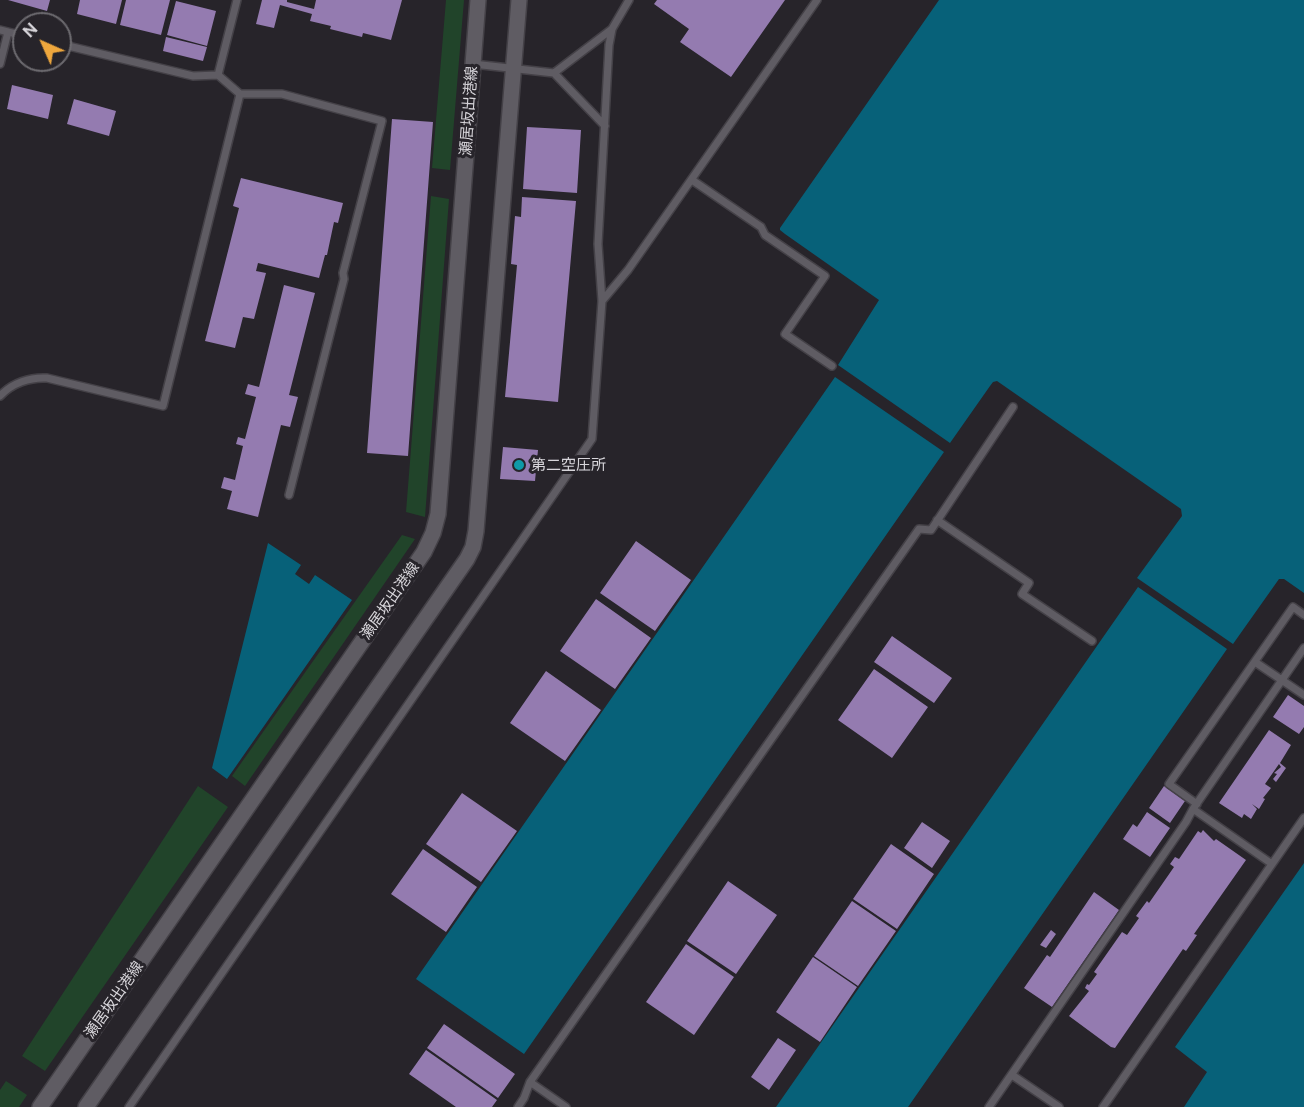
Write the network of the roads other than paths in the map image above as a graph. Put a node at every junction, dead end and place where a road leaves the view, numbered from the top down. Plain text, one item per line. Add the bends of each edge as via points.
1 (237, 0) edge
2 (478, 0) edge
3 (519, 0) edge
4 (629, 0) edge
5 (817, 0) edge
6 (612, 29) junction
7 (0, 30) edge
8 (8, 32) junction
9 (12, 33) edge
10 (72, 47) edge
11 (0, 64) edge
12 (473, 64) junction
13 (514, 68) junction
14 (554, 72) junction
15 (218, 75) junction
16 (240, 94) junction
17 (604, 126) junction
18 (692, 180) junction
19 (602, 301) junction
20 (832, 366) dead end
21 (0, 396) edge
22 (1013, 407) dead end
23 (289, 495) dead end
24 (937, 520) junction
25 (1304, 615) edge
26 (1092, 641) dead end
27 (1304, 648) edge
28 (1255, 662) junction
29 (1282, 680) junction
30 (1304, 695) edge
31 (1195, 807) junction
32 (1304, 818) edge
33 (1272, 864) junction
34 (1012, 1075) junction
35 (530, 1082) junction
36 (40, 1107) edge
37 (86, 1107) edge
38 (129, 1107) edge
39 (518, 1107) edge
40 (566, 1107) edge
41 (989, 1107) edge
42 (1059, 1107) edge
43 (1103, 1107) edge

1 - 15 lane
2 - 12 main road, 瀬居坂出港線
3 - 13 main road
4 - 6 lane
5 - 18 lane
6 - 14 lane
6 - 17 lane
7 - 8 lane
8 - 9 lane
8 - 11 lane
10 - 15 lane via 194,76
12 - 13 lane
12 - 36 main road, 瀬居坂出港線 via 438,514 433,533 417,562
13 - 14 lane
13 - 37 main road via 473,547
14 - 17 lane
15 - 16 lane
16 - 21 lane via 163,406 47,378 14,385
16 - 23 lane via 282,94 382,121
17 - 19 lane via 598,244
18 - 19 lane
18 - 20 lane via 825,276 785,334
19 - 38 lane via 592,439
22 - 24 lane
24 - 26 lane via 1029,583 1022,594
24 - 35 lane via 931,530 919,529
25 - 28 lane via 1293,607
27 - 29 lane
28 - 29 lane
28 - 31 lane via 1169,784
29 - 30 lane
29 - 31 lane
31 - 33 lane
31 - 34 lane
32 - 33 lane
33 - 43 lane
34 - 41 lane
34 - 42 lane
35 - 39 lane
35 - 40 lane

